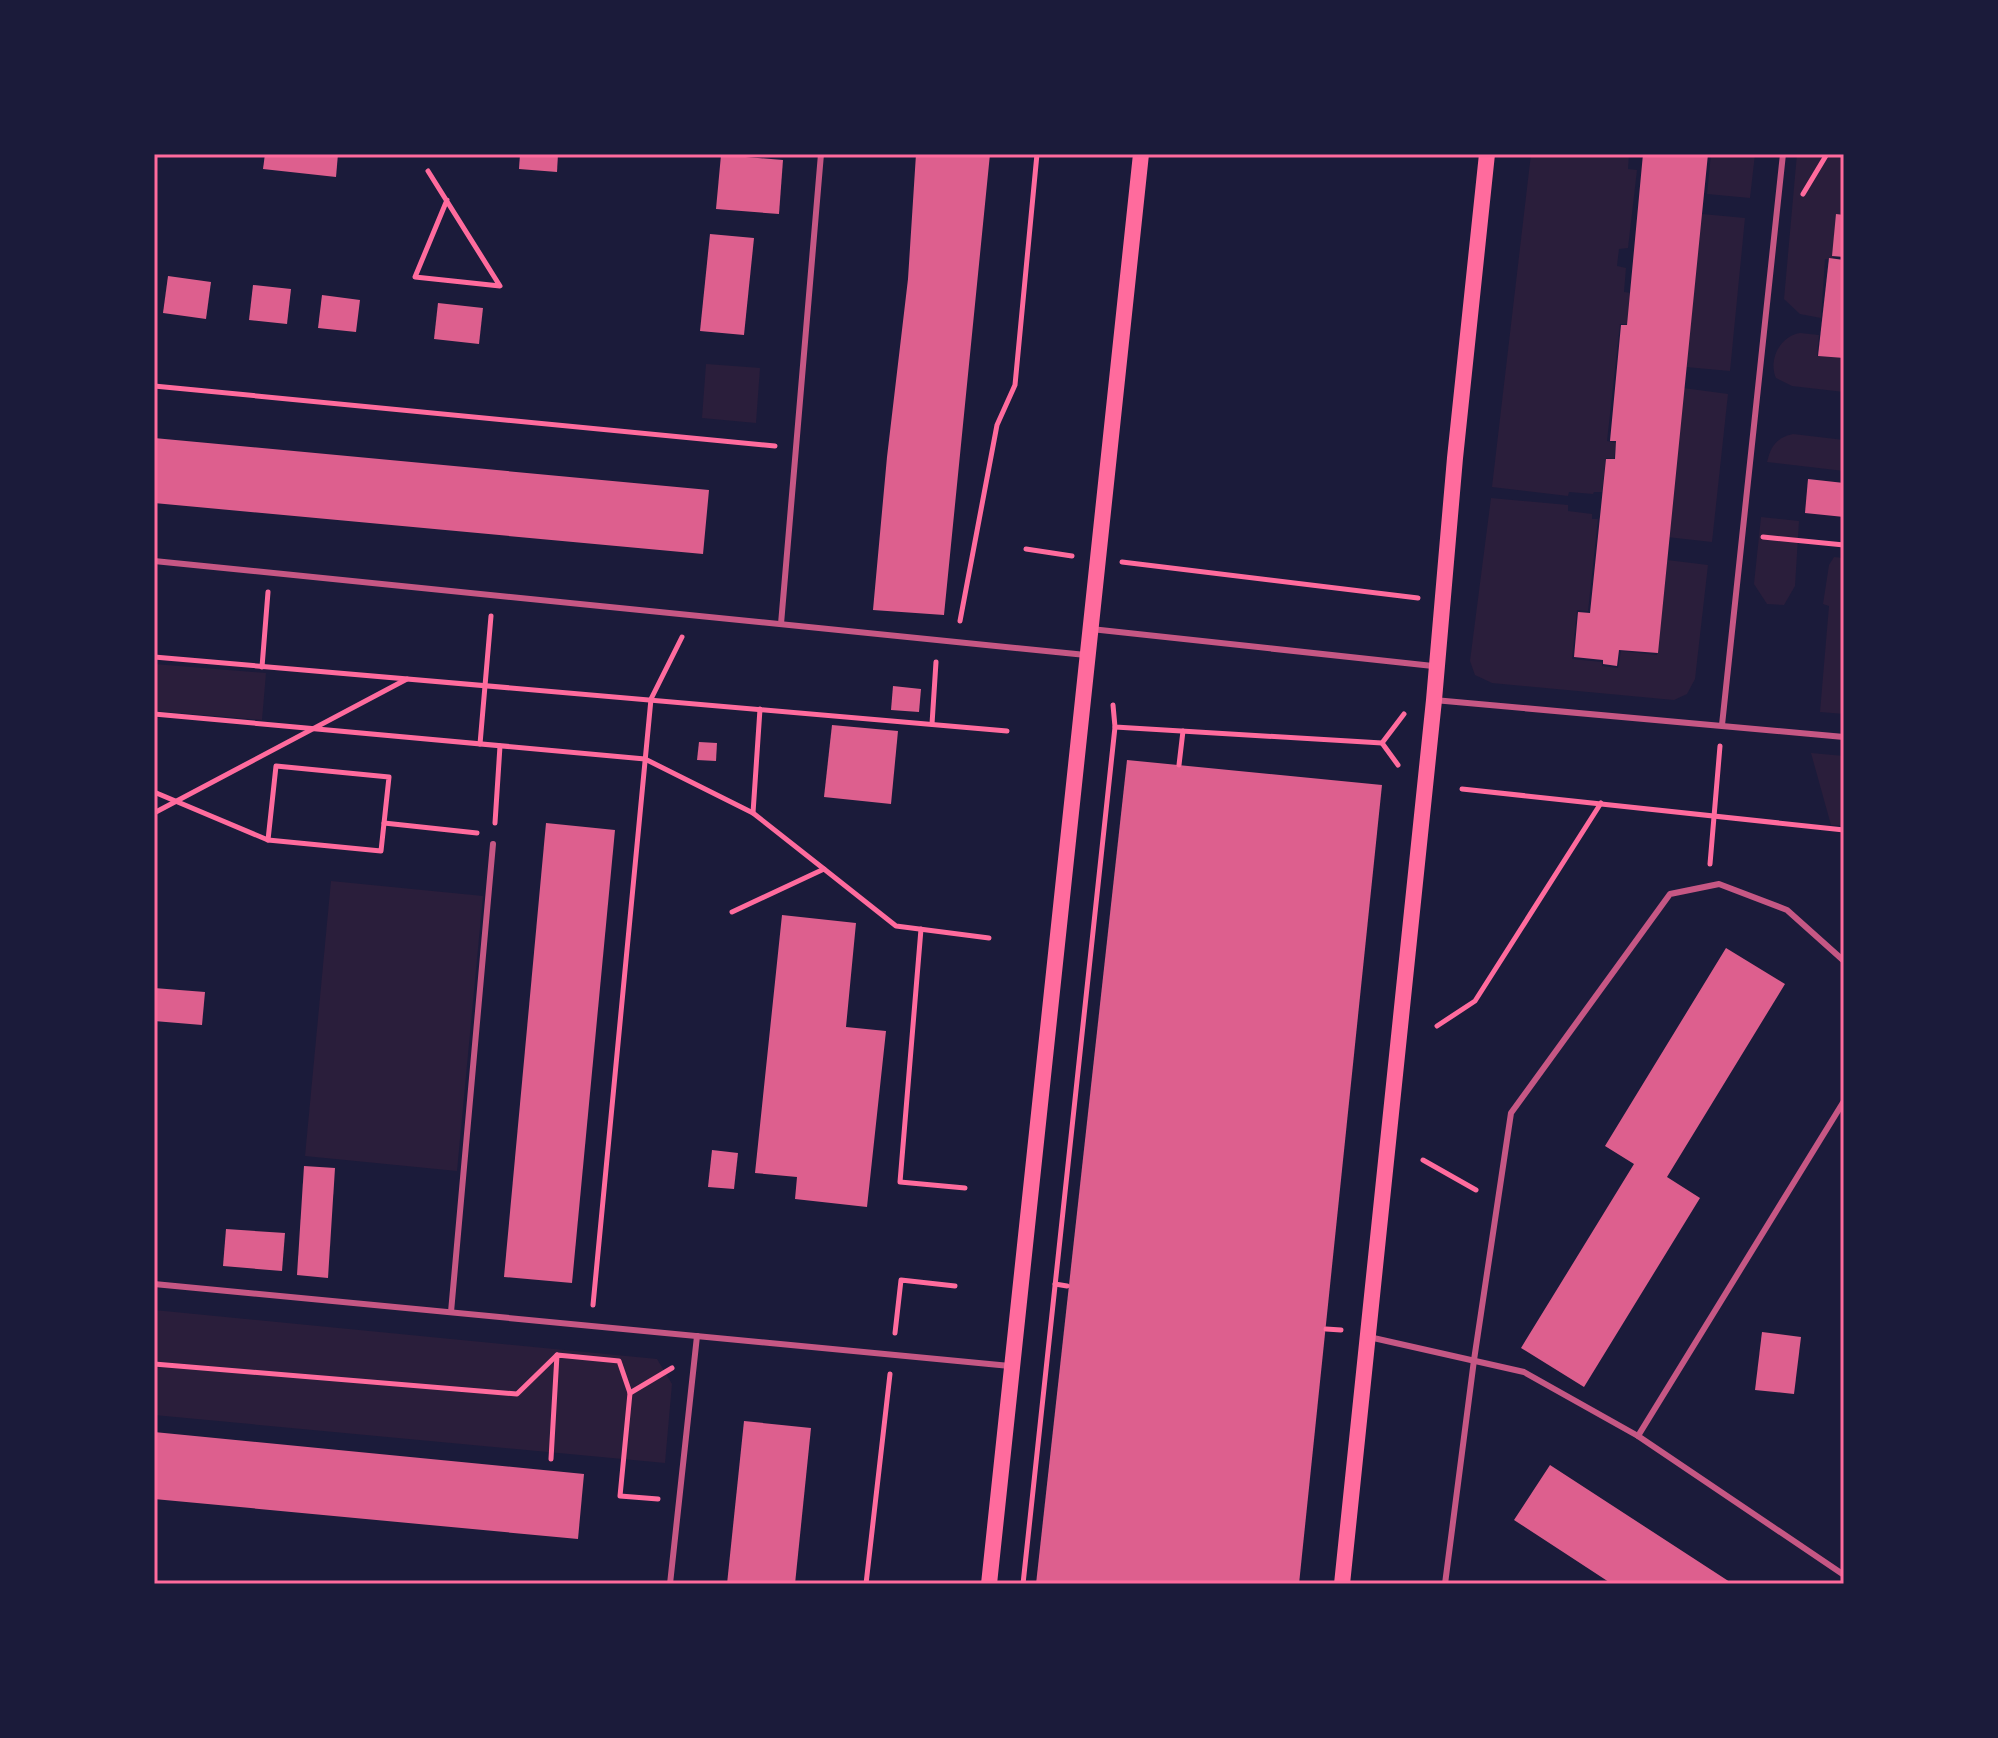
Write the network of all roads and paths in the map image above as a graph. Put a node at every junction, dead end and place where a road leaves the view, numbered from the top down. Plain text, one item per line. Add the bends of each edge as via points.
1 (821, 154) edge
2 (1037, 154) edge
3 (1141, 154) edge
4 (1487, 154) edge
5 (1783, 154) edge
6 (428, 171) dead end
7 (447, 200) junction
8 (154, 386) edge
9 (796, 448) junction
10 (1742, 535) junction
11 (1844, 545) edge
12 (154, 561) edge
13 (1170, 567) dead end
14 (270, 572) junction
15 (492, 595) junction
16 (1443, 601) junction
17 (693, 615) junction
18 (781, 624) junction
19 (1091, 629) junction
20 (957, 641) junction
21 (1089, 656) junction
22 (154, 657) edge
23 (1437, 666) junction
24 (262, 667) junction
25 (407, 679) junction
26 (485, 686) junction
27 (1111, 695) dead end
28 (651, 699) junction
29 (1434, 700) junction
30 (760, 709) junction
31 (154, 714) edge
32 (932, 724) junction
33 (1722, 725) junction
34 (1115, 727) junction
35 (313, 729) junction
36 (1007, 731) dead end
37 (1183, 731) junction
38 (1844, 737) edge
39 (480, 744) junction
40 (500, 746) junction
41 (645, 759) junction
42 (1179, 765) dead end
43 (1462, 789) dead end
44 (154, 792) edge
45 (177, 801) junction
46 (1601, 803) junction
47 (154, 813) edge
48 (753, 813) junction
49 (1714, 816) junction
50 (384, 823) junction
51 (1844, 830) edge
52 (494, 834) junction
53 (268, 840) junction
54 (493, 844) joint
55 (824, 869) junction
56 (1708, 886) junction
57 (732, 912) dead end
58 (921, 929) junction
59 (989, 938) dead end
60 (1844, 961) edge
61 (1437, 1026) dead end
62 (1844, 1101) edge
63 (1423, 1160) dead end
64 (965, 1188) dead end
65 (1498, 1203) junction
66 (154, 1284) edge
67 (1055, 1284) junction
68 (955, 1286) dead end
69 (1067, 1286) dead end
70 (451, 1312) junction
71 (591, 1326) junction
72 (1326, 1329) dead end
73 (1347, 1330) dead end
74 (697, 1336) junction
75 (1369, 1337) junction
76 (557, 1355) junction
77 (695, 1355) junction
78 (893, 1355) junction
79 (1474, 1360) junction
80 (154, 1364) edge
81 (1012, 1367) junction
82 (630, 1393) junction
83 (1638, 1436) junction
84 (551, 1459) dead end
85 (679, 1501) junction
86 (1844, 1575) edge
87 (670, 1584) edge
88 (866, 1584) edge
89 (989, 1584) edge
90 (1023, 1584) edge
91 (1342, 1584) edge
92 (1445, 1584) edge

1 - 9 lane
2 - 20 path via 1015,385 997,425
3 - 19 main road
4 - 16 main road
5 - 10 lane
6 - 7 path
7 - 7 path via 454,212 500,286 415,277
8 - 9 path
9 - 18 lane
10 - 11 path
10 - 33 lane
12 - 14 lane
13 - 16 path
14 - 15 lane
14 - 24 path
15 - 17 lane
15 - 26 path
16 - 23 main road
17 - 18 lane
17 - 28 path
18 - 20 lane
19 - 21 main road
19 - 23 lane
20 - 21 lane
20 - 32 path via 936,662
21 - 81 main road
22 - 24 path
23 - 29 main road
24 - 25 path
25 - 26 path
25 - 35 path
26 - 28 path
26 - 39 path
27 - 34 path
28 - 30 path
28 - 41 path
29 - 33 lane
29 - 37 path via 1403,715 1382,743
29 - 75 main road
30 - 32 path
30 - 48 path
31 - 35 path
32 - 36 path
33 - 38 lane
33 - 49 path
34 - 37 path
34 - 67 path
35 - 39 path
35 - 45 path
37 - 42 path
39 - 40 path
40 - 41 path
40 - 52 path
41 - 48 path
41 - 71 path
43 - 46 path
44 - 45 path
45 - 47 path
45 - 53 path
46 - 49 path
46 - 61 path via 1475,1001
48 - 55 path
49 - 51 path
49 - 56 path
50 - 52 path
50 - 53 path via 381,851
50 - 53 path via 389,777 276,766
52 - 54 path
54 - 70 lane
55 - 57 path
55 - 58 path via 896,926
56 - 60 lane via 1719,884 1787,910
56 - 65 lane via 1670,894 1511,1113
58 - 59 path
58 - 64 path via 900,1182
62 - 83 lane
63 - 65 path
65 - 79 lane
66 - 70 lane
67 - 69 path
67 - 90 path
68 - 78 path via 901,1280
70 - 71 lane
71 - 74 lane
72 - 73 path
74 - 77 lane
74 - 78 lane
75 - 79 lane
75 - 91 main road
76 - 80 path via 517,1394
76 - 82 path via 619,1361
76 - 84 path
77 - 82 path
77 - 85 lane
78 - 81 lane
78 - 88 path
79 - 83 lane via 1524,1372
79 - 92 lane
81 - 89 main road
82 - 85 path via 620,1496
83 - 86 lane
85 - 87 lane

